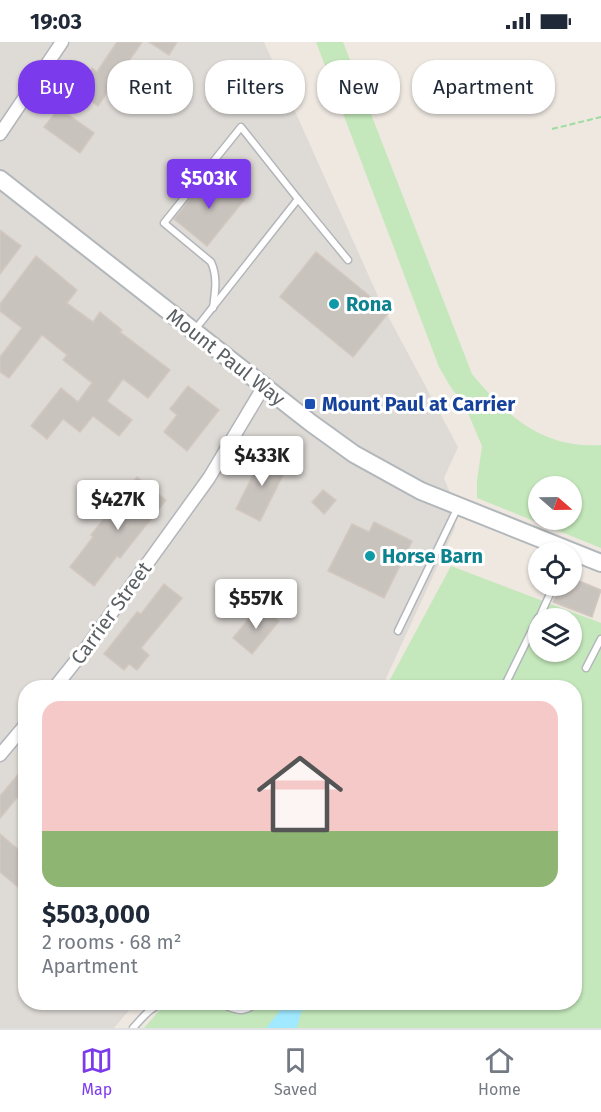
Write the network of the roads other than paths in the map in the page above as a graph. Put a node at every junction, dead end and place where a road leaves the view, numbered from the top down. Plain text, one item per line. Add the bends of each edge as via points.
1 (61, 42) edge
2 (0, 134) edge
3 (0, 179) edge
4 (297, 200) junction
5 (348, 260) dead end
6 (213, 308) junction
7 (194, 332) junction
8 (264, 386) junction
9 (459, 506) junction
10 (601, 563) edge
11 (398, 632) dead end
12 (601, 639) edge
13 (528, 640) edge
14 (586, 668) dead end
15 (61, 680) edge
16 (508, 680) edge
17 (18, 734) edge
18 (0, 755) edge
19 (150, 1010) edge
20 (133, 1028) edge

1 - 2 street
3 - 7 street, Mount Paul Way
4 - 5 lane
4 - 6 lane
4 - 6 lane via 240,127 164,224 211,262 216,283
6 - 7 lane
7 - 8 street, Mount Paul Way
8 - 9 street, Mount Paul Way via 354,454 421,491
8 - 15 street, Carrier Street via 209,478
9 - 10 street, Mount Paul Way
9 - 11 lane
12 - 14 lane
13 - 16 lane
17 - 18 street
19 - 20 lane

